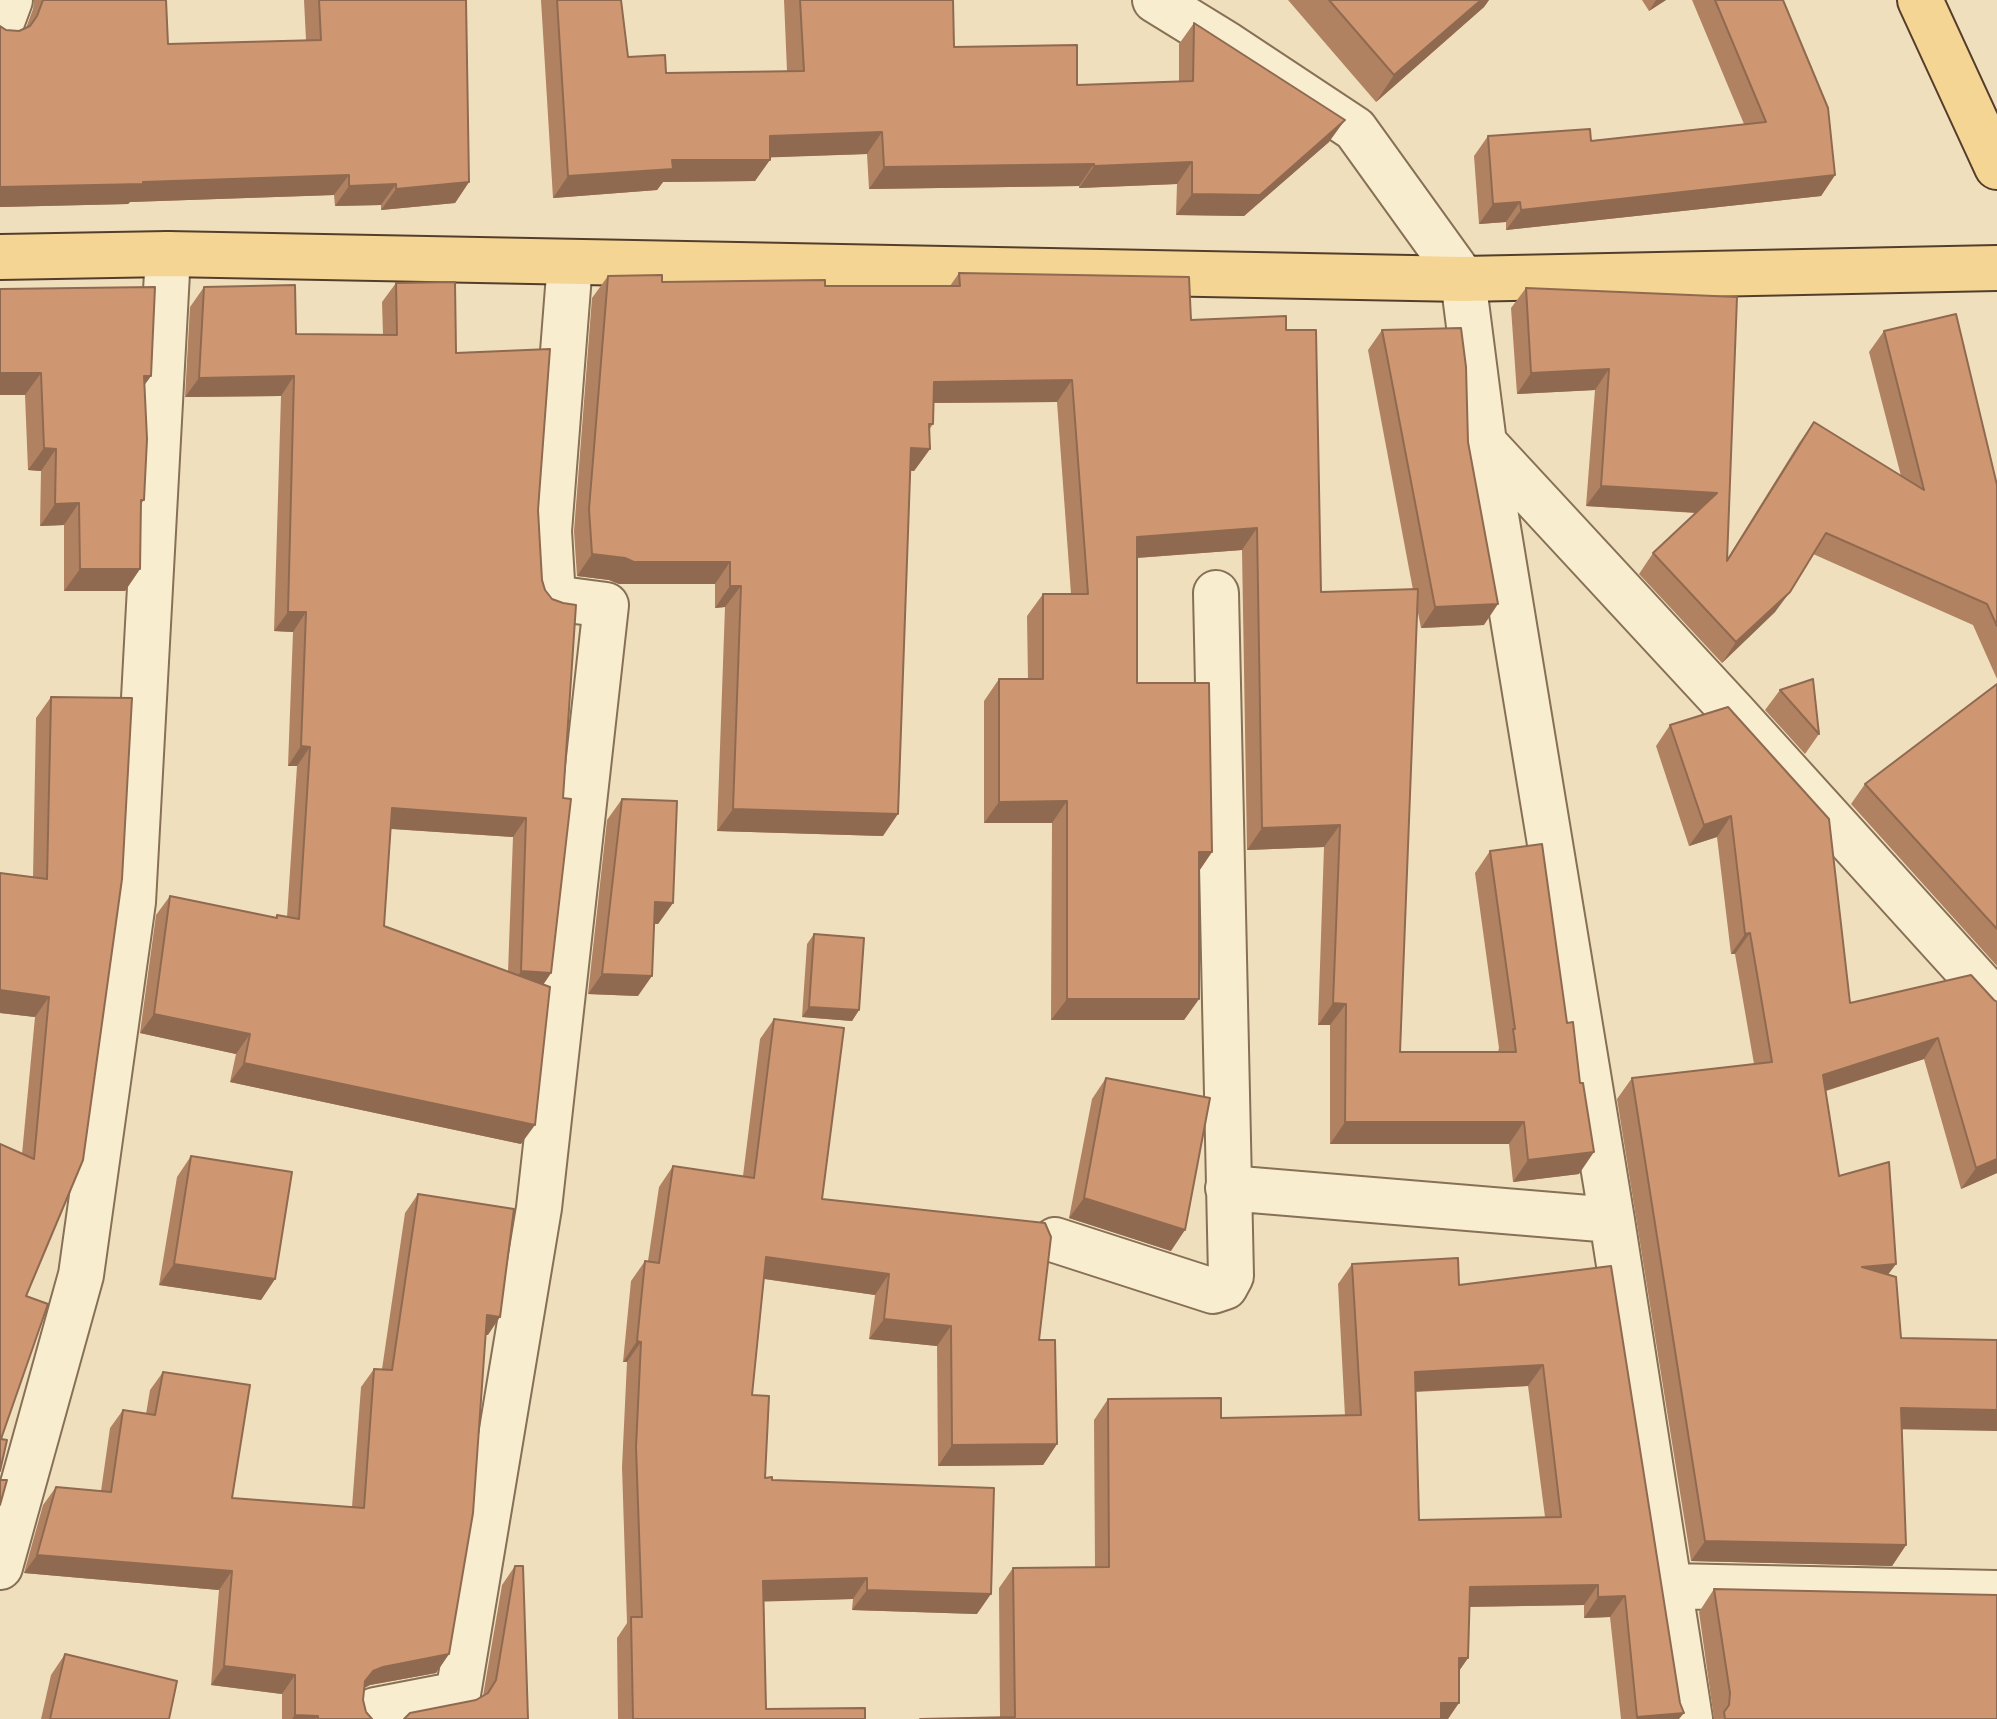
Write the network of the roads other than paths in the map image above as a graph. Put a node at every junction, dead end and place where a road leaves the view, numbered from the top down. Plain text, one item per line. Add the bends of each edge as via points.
1 (10, 0) edge
2 (1155, 0) edge
3 (1920, 0) edge
4 (0, 27) edge
5 (1997, 167) edge
6 (168, 254) junction
7 (0, 257) edge
8 (570, 262) junction
9 (1997, 268) edge
10 (1463, 279) junction
11 (1484, 443) junction
12 (1216, 593) dead end
13 (1997, 1003) edge
14 (1228, 1188) junction
15 (1612, 1220) junction
16 (1055, 1240) dead end
17 (0, 1567) edge
18 (1669, 1586) junction
19 (1997, 1593) edge
20 (375, 1719) edge
21 (1690, 1719) edge

1 - 4 street
2 - 10 street via 1355,129
3 - 5 main road
6 - 7 main road
6 - 8 main road
6 - 17 street via 133,902 81,1275
8 - 10 main road
8 - 20 street via 549,531 553,598 606,605 539,1208 458,1694 375,1710
9 - 10 main road
10 - 11 street
11 - 13 street
11 - 15 street
12 - 14 street
14 - 15 street
14 - 16 street via 1231,1276 1225,1287 1213,1291
15 - 18 street
18 - 19 street
18 - 21 street

